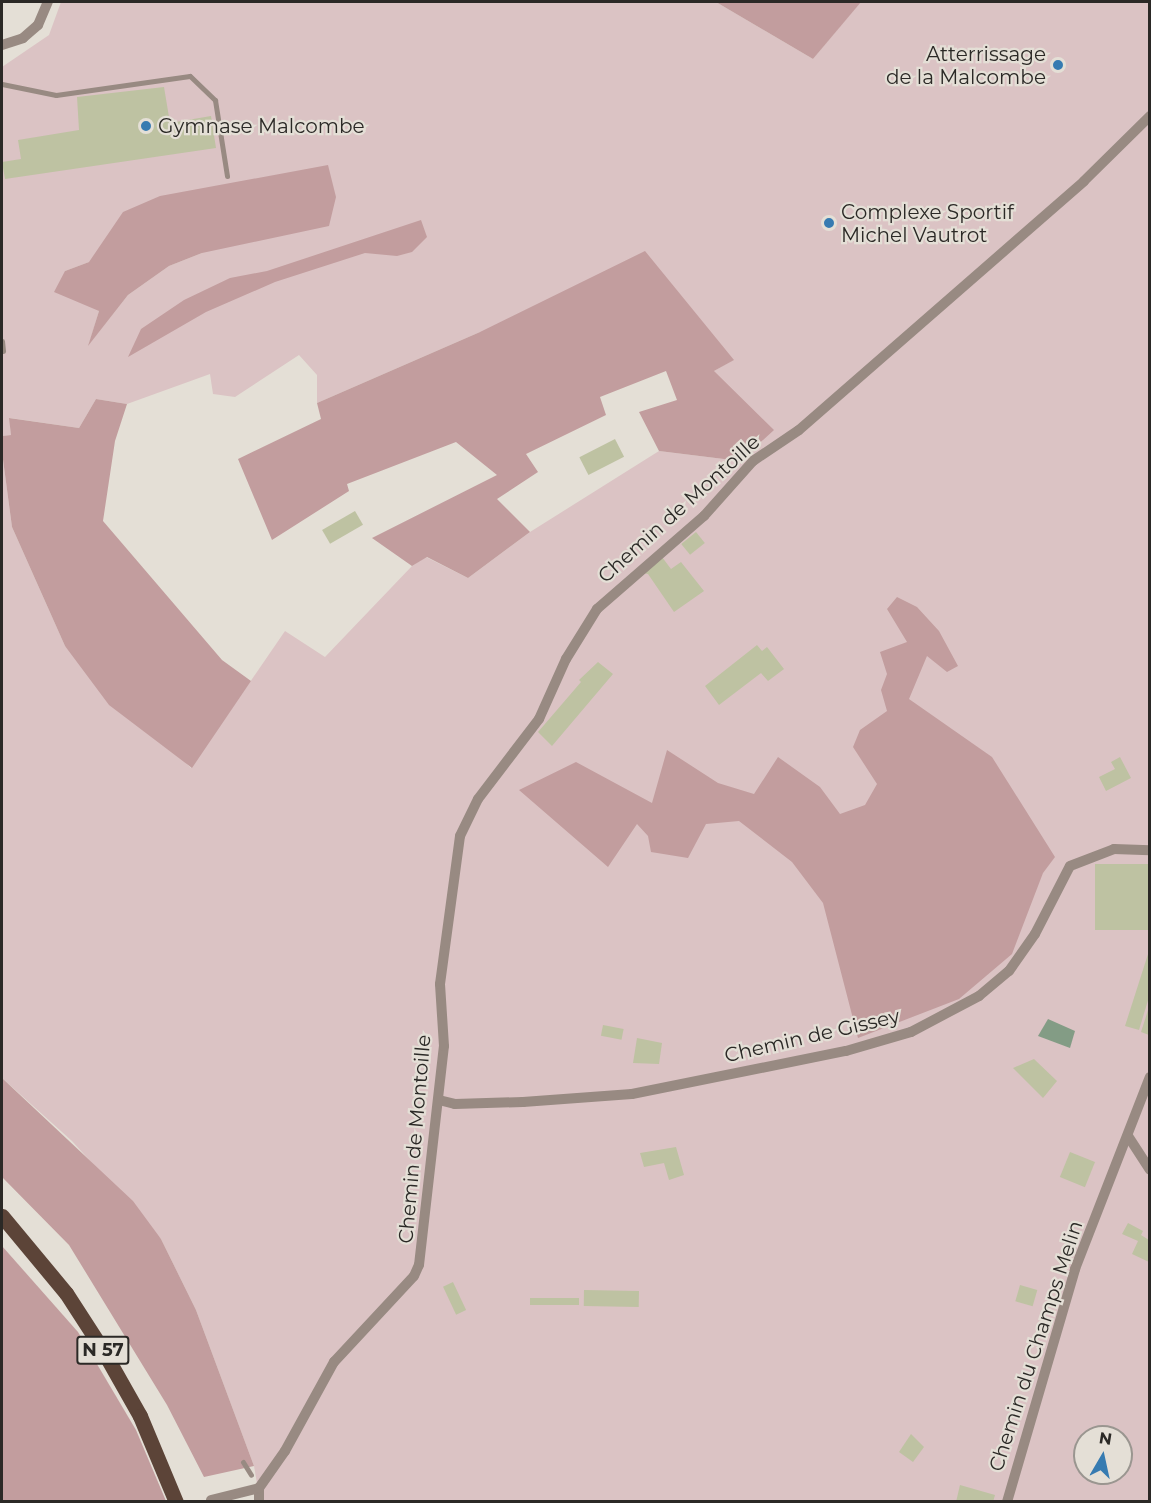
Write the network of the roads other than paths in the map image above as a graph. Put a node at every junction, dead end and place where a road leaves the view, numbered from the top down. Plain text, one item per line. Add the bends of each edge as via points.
1 (48, 2) edge
2 (2, 45) edge
3 (2, 84) edge
4 (1149, 116) edge
5 (227, 176) dead end
6 (2, 341) edge
7 (3, 351) dead end
8 (1149, 849) edge
9 (1149, 1077) edge
10 (439, 1100) junction
11 (1128, 1136) junction
12 (1149, 1170) edge
13 (2, 1216) edge
14 (243, 1462) dead end
15 (251, 1475) dead end
16 (259, 1488) junction
17 (211, 1500) edge
18 (176, 1502) edge
19 (259, 1502) edge
20 (1007, 1502) edge

1 - 2 street via 38,25 23,38
3 - 5 lane via 56,94 190,76 215,100
4 - 10 street, Chemin de Montoille via 1084,181 799,430 753,461 704,516 597,609 566,659 539,720 478,799 460,836 440,984 444,1046
6 - 7 lane
8 - 10 street, Chemin de Gissey via 1114,849 1070,866 1035,934 1009,971 979,996 911,1032 846,1051 632,1094 523,1102 455,1104
9 - 11 street, Chemin du Champs Melin
10 - 16 street, Chemin de Montoille via 423,1253 414,1276 334,1362 285,1451
11 - 12 street
11 - 20 street, Chemin du Champs Melin via 1075,1269
13 - 18 main road, N 57 via 66,1293 101,1347 140,1416
14 - 15 lane
16 - 17 street
16 - 19 street

